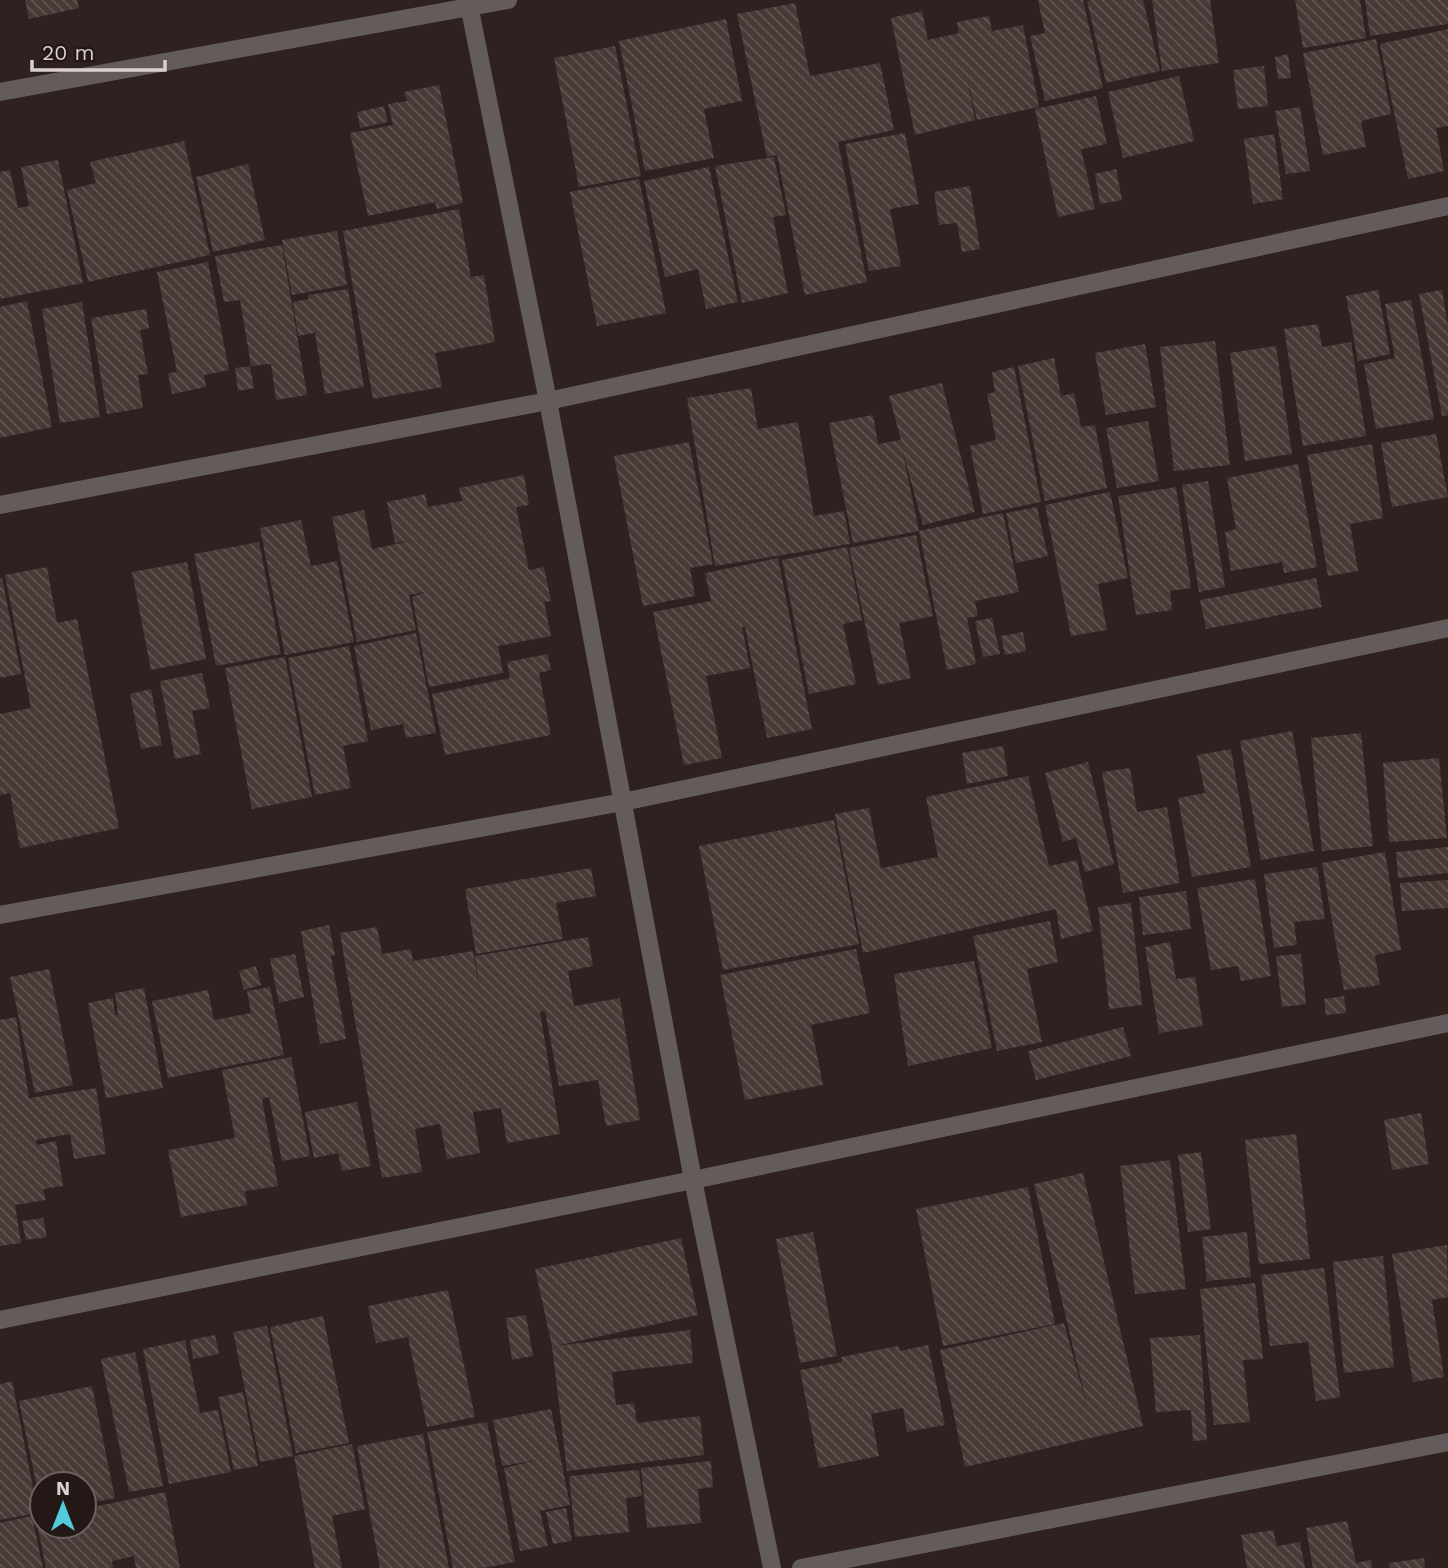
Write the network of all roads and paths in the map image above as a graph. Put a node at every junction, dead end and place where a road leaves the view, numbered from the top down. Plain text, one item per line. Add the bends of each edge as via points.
1 (508, 0) edge
2 (468, 4) edge
3 (0, 92) edge
4 (1448, 206) edge
5 (548, 401) junction
6 (0, 505) edge
7 (1448, 628) edge
8 (623, 802) junction
9 (0, 915) edge
10 (1448, 1023) edge
11 (693, 1180) junction
12 (0, 1320) edge
13 (1448, 1442) edge
14 (772, 1568) edge
15 (801, 1568) edge

1 - 2 street
2 - 3 street
2 - 5 street
4 - 5 street
5 - 6 street
5 - 8 street
7 - 8 street
8 - 9 street
8 - 11 street
10 - 11 street
11 - 12 street
11 - 14 street
13 - 15 street

